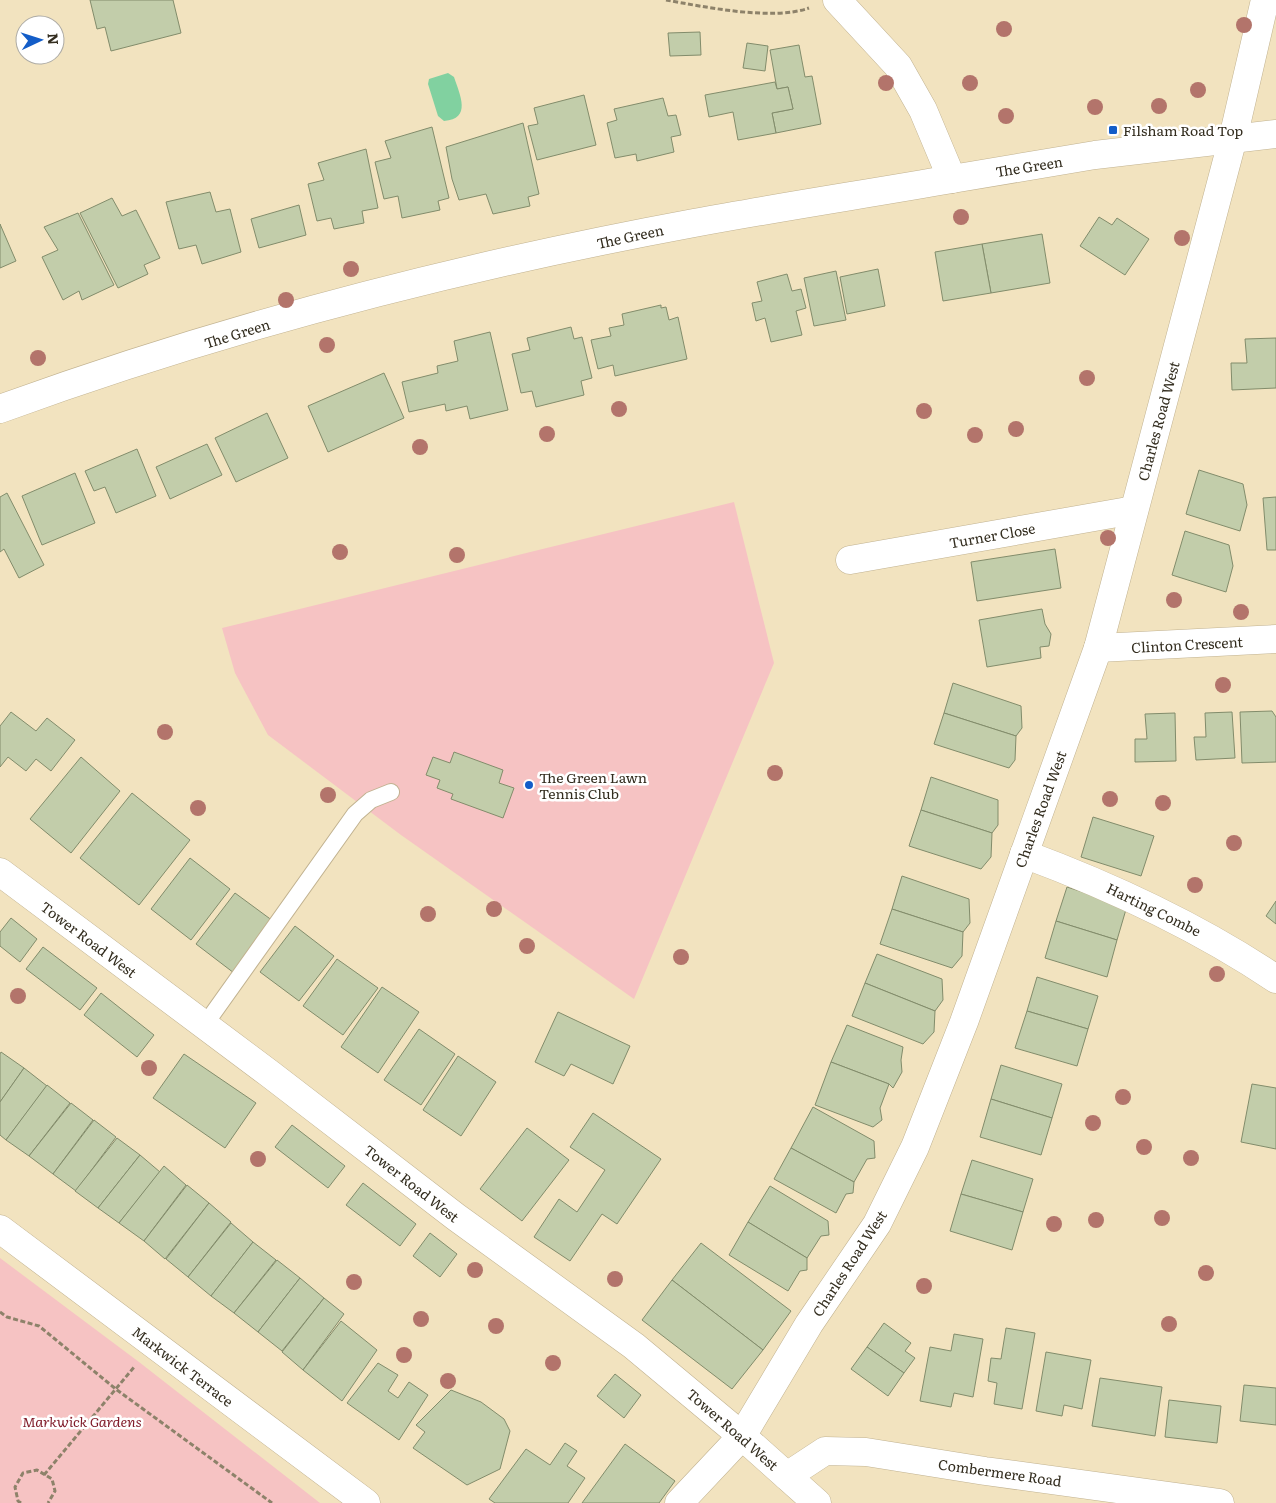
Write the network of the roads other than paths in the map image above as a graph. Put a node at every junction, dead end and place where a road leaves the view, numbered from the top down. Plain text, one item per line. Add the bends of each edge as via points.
1 (1265, 0) edge
2 (826, 3) edge
3 (1276, 134) edge
4 (1233, 138) junction
5 (952, 179) junction
6 (0, 409) edge
7 (1134, 510) junction
8 (850, 560) dead end
9 (1276, 639) edge
10 (1098, 648) junction
11 (391, 792) dead end
12 (1024, 854) junction
13 (0, 872) edge
14 (1276, 979) edge
15 (204, 1026) junction
16 (0, 1229) edge
17 (742, 1436) junction
18 (787, 1476) junction
19 (366, 1503) edge
20 (679, 1503) edge
21 (817, 1503) edge
22 (1220, 1503) edge

1 - 4 street, Charles Road West
2 - 5 street via 898,66 923,110
3 - 4 street, The Green
4 - 5 street, The Green via 1094,155
4 - 7 street, Charles Road West
5 - 6 street, The Green via 693,223 458,273 243,330
7 - 8 street, Turner Close
7 - 10 street, Charles Road West
9 - 10 street, Clinton Crescent
10 - 12 street, Charles Road West
11 - 15 lane via 371,800 355,814
12 - 14 street, Harting Combe via 1092,879 1166,914 1233,950
12 - 17 street, Charles Road West via 915,1147 877,1224 809,1324
13 - 15 street, Tower Road West
15 - 17 street, Tower Road West via 456,1217 634,1346
16 - 19 street, Markwick Terrace
17 - 18 street, Tower Road West
17 - 20 street, Charles Road West
18 - 21 street, Tower Road West
18 - 22 street, Combermere Road via 825,1451 866,1452

